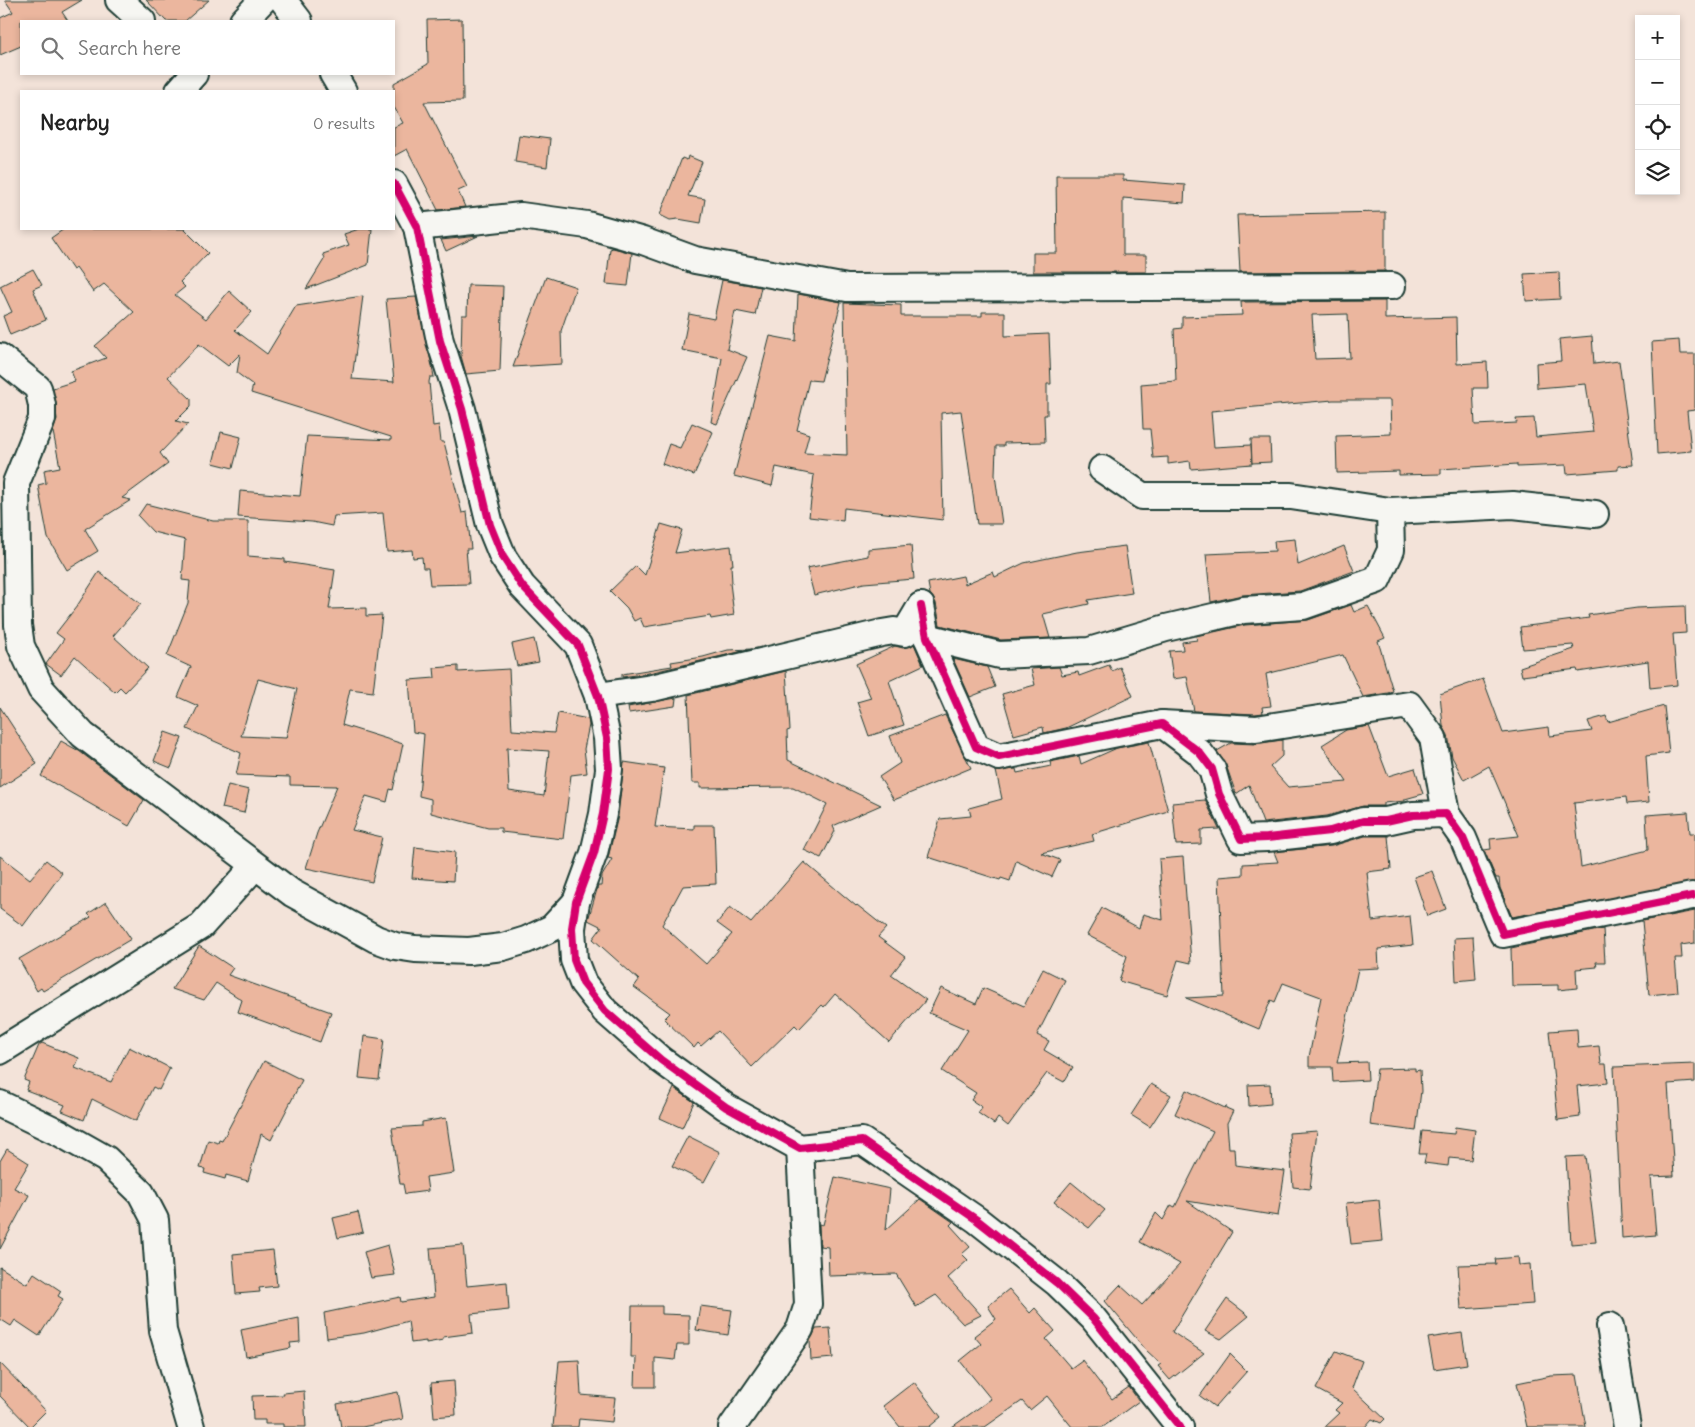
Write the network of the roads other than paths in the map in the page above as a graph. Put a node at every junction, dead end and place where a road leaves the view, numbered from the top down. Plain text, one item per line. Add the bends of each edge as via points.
1 (119, 0) edge
2 (263, 0) edge
3 (283, 0) edge
4 (141, 20) edge
5 (244, 20) edge
6 (298, 20) edge
7 (334, 75) edge
8 (342, 90) edge
9 (395, 186) edge
10 (417, 227) junction
11 (1392, 286) dead end
12 (0, 356) edge
13 (1102, 469) dead end
14 (8, 479) edge
15 (1390, 511) junction
16 (1595, 514) dead end
17 (927, 637) junction
18 (598, 696) junction
19 (1162, 724) junction
20 (1446, 814) junction
21 (255, 866) junction
22 (1692, 896) dead end
23 (576, 902) junction
24 (0, 1051) edge
25 (0, 1104) edge
26 (800, 1148) junction
27 (1610, 1326) dead end
28 (191, 1427) edge
29 (732, 1427) edge
30 (1180, 1427) edge
31 (1626, 1427) edge

1 - 4 street
2 - 5 street
3 - 6 street
7 - 8 street
9 - 10 street
10 - 11 street via 521,216 587,225 695,260 847,288
10 - 18 street via 440,341 462,409 490,525 522,586 578,645
12 - 14 street via 38,388 42,405 42,419
13 - 15 street via 1142,496 1291,496
14 - 21 street via 18,625 22,646 41,689 99,749 142,778
15 - 16 street via 1513,505
15 - 17 street via 1391,550 1377,580 1303,606 1244,610 1166,628 1089,651 999,655
17 - 18 street via 921,606 905,633 882,633 652,688
17 - 19 street via 976,747 999,757
18 - 23 street via 607,738 604,814
19 - 20 street via 1199,752 1212,769 1219,794 1241,839 1330,830 1363,821
19 - 20 street via 1256,729 1409,705 1432,738
20 - 22 street via 1462,838 1503,934
21 - 23 street via 292,893 376,939 415,949 469,951 526,940 552,928
21 - 24 street via 201,926
23 - 26 street via 572,928 574,960 582,983 605,1011 661,1060 726,1107
25 - 28 street via 106,1159 141,1193 155,1220 163,1331
26 - 29 street via 808,1304 800,1329
26 - 30 street via 862,1141 977,1220 1057,1283 1093,1318
27 - 31 street

